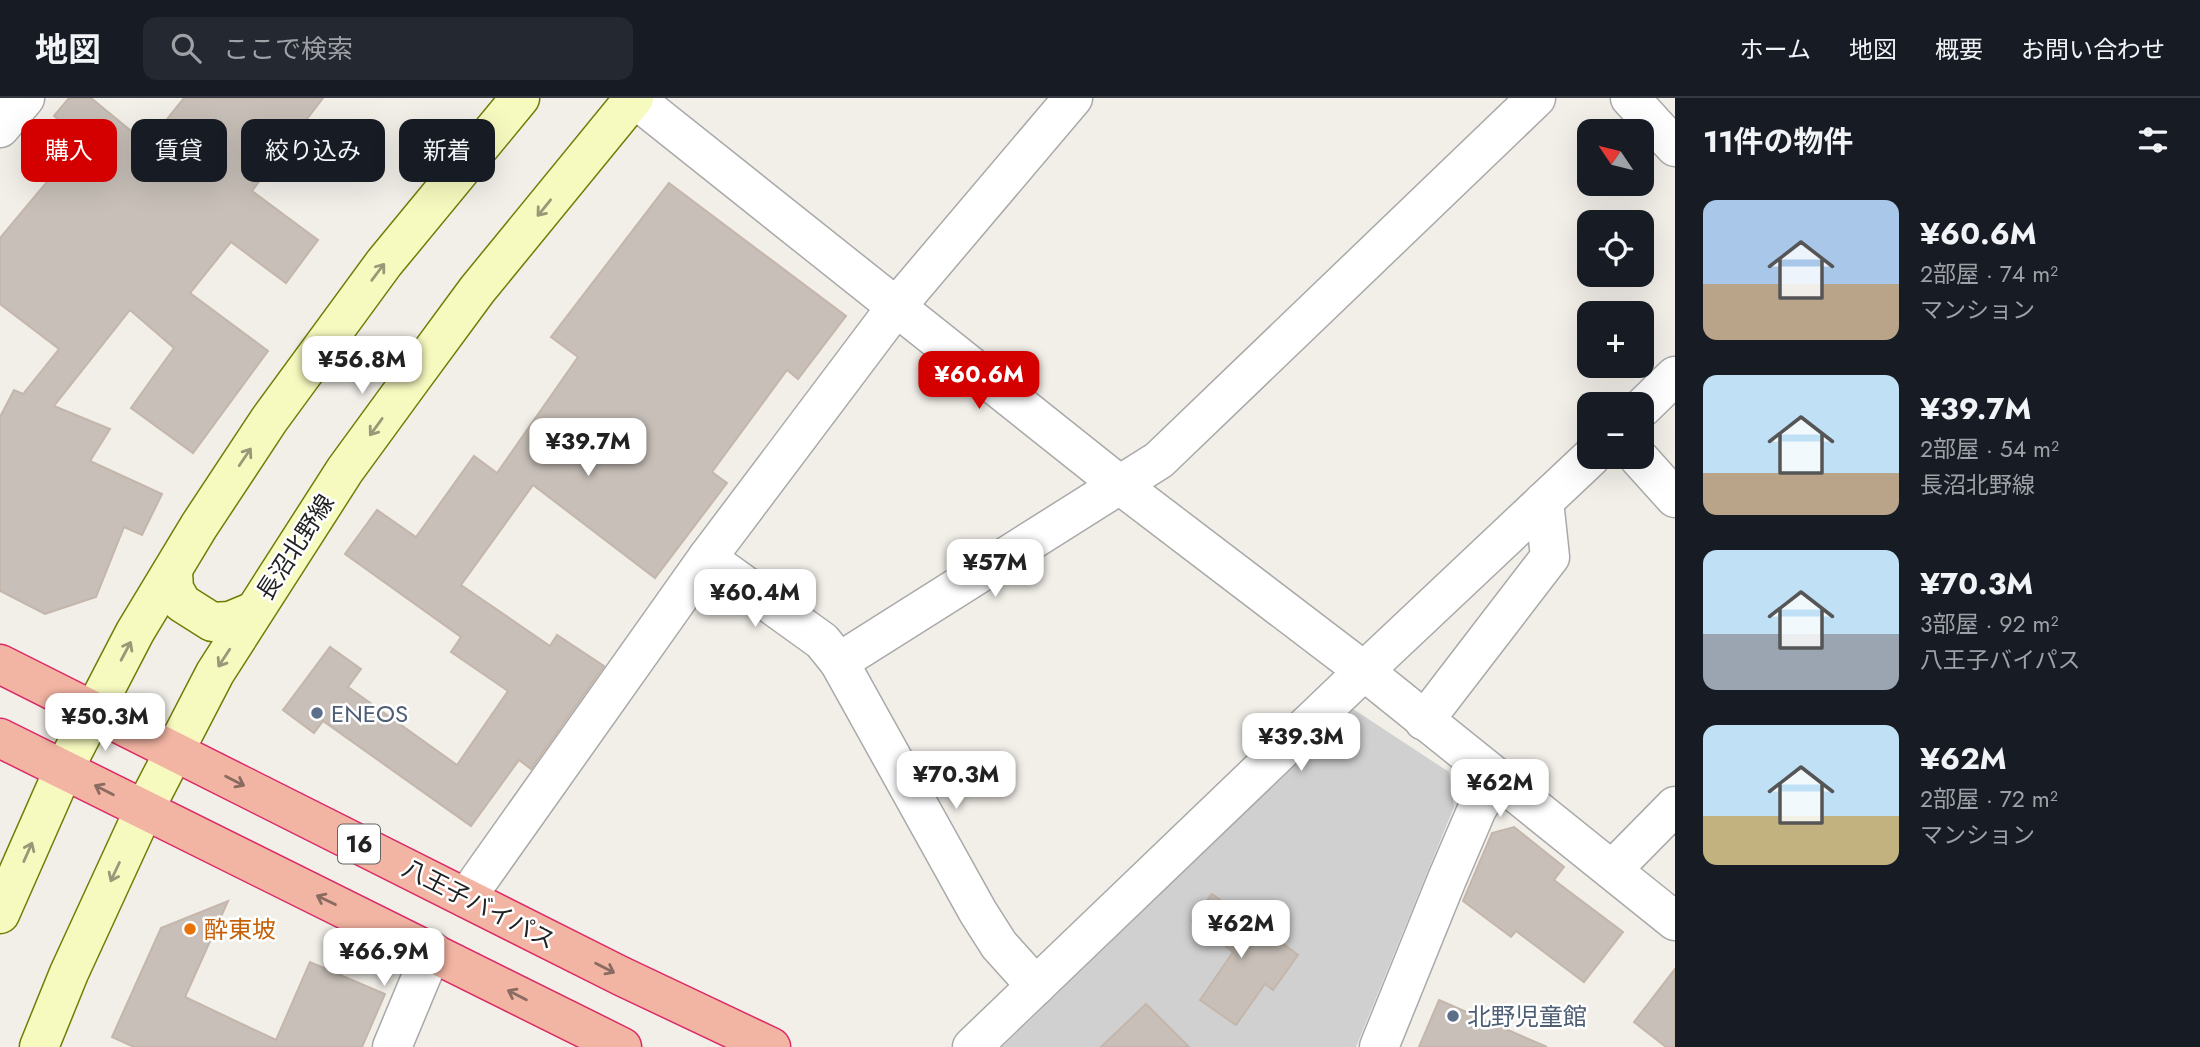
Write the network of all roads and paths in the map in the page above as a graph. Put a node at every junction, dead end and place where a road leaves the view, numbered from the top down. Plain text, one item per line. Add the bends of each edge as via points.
1 (25, 98) edge
2 (520, 98) edge
3 (634, 98) edge
4 (1073, 98) edge
5 (1536, 98) edge
6 (1630, 98) edge
7 (0, 128) edge
8 (1675, 147) edge
9 (896, 307) junction
10 (1675, 376) edge
11 (1654, 396) edge
12 (1578, 469) edge
13 (1649, 469) edge
14 (1120, 485) junction
15 (1675, 498) edge
16 (1544, 501) junction
17 (707, 558) junction
18 (173, 572) junction
19 (254, 611) junction
20 (839, 662) junction
21 (0, 664) edge
22 (1364, 671) junction
23 (93, 711) junction
24 (1424, 721) junction
25 (0, 738) edge
26 (174, 751) junction
27 (64, 769) junction
28 (1496, 778) junction
29 (1675, 806) edge
30 (144, 810) junction
31 (1612, 870) junction
32 (466, 898) junction
33 (0, 915) edge
34 (1675, 921) edge
35 (432, 951) junction
36 (1036, 986) junction
37 (39, 1047) edge
38 (392, 1047) edge
39 (622, 1047) edge
40 (771, 1047) edge
41 (972, 1047) edge
42 (1379, 1047) edge

1 - 7 street
18 -> 2 main road via 199,526 325,342
3 - 9 street
3 -> 19 main road, 長沼北野線 via 477,290 345,470
4 - 9 street
5 - 14 street via 1159,460
6 - 8 street
9 - 14 street
9 - 17 street
10 - 11 street
12 - 16 street
13 - 15 street
14 - 20 street
14 - 22 street
16 - 22 street
16 - 24 street via 1549,557
17 - 20 street via 822,641
17 - 32 street
18 - 19 main road via 174,589 182,603 212,622 230,621
23 -> 18 main road
19 -> 26 main road, 長沼北野線
20 - 36 street via 978,912 999,945
21 - 23 highway, 八王子バイパス / 16
22 - 24 street
22 - 36 street
23 - 26 highway, 八王子バイパス / 16
23 - 27 main road
24 - 28 street
25 - 27 highway
26 - 30 main road, 長沼北野線
26 -> 32 highway, 八王子バイパス / 16
30 -> 27 highway
33 -> 27 main road
28 - 31 street
28 - 42 street via 1477,809
29 - 31 street
35 -> 30 highway
30 -> 37 main road, 長沼北野線
31 - 34 street
32 -> 40 highway, 八王子バイパス / 16
35 - 38 street
39 -> 35 highway
36 - 41 street

